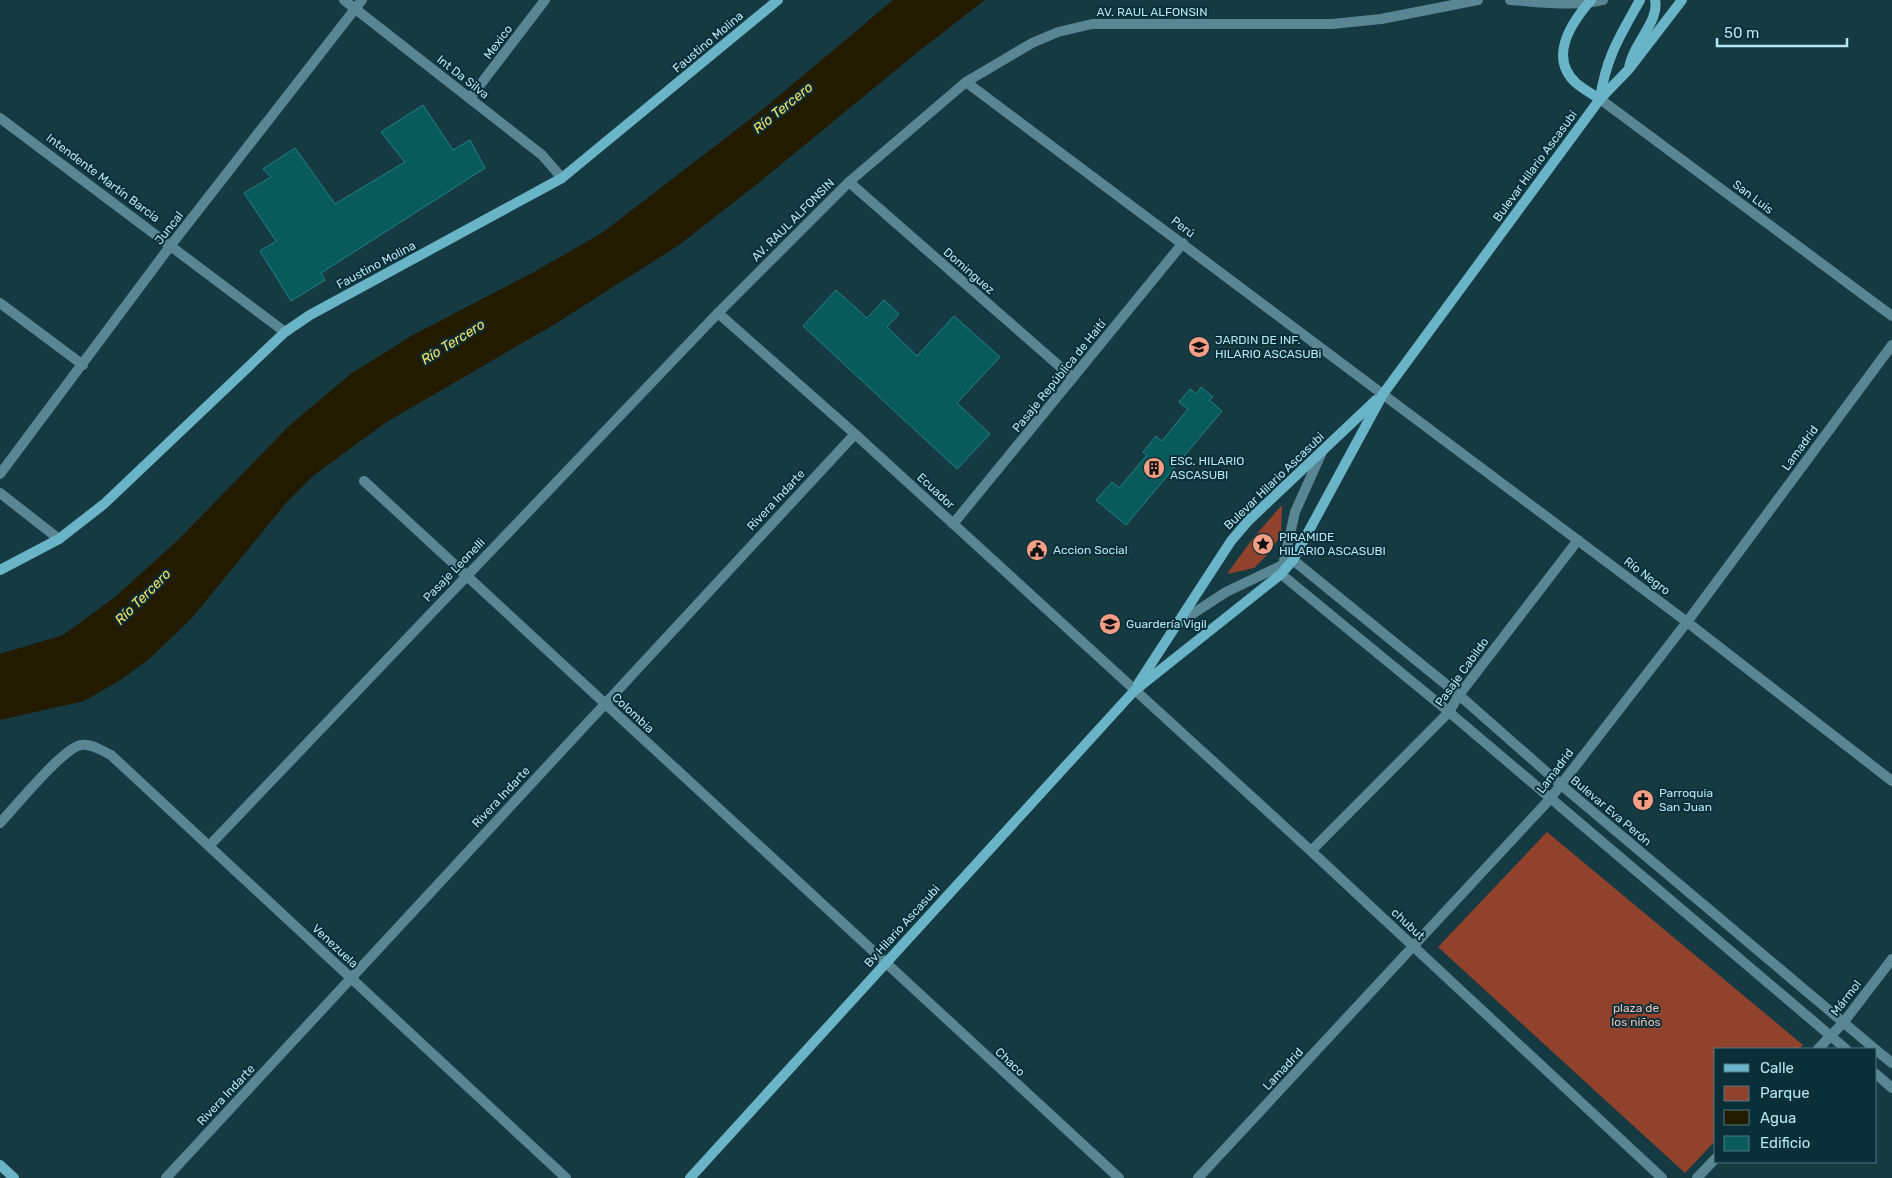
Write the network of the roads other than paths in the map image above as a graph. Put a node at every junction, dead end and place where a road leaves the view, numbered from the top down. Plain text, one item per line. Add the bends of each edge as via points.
1 (344, 0) edge
2 (545, 0) edge
3 (778, 0) edge
4 (1478, 0) edge
5 (1510, 0) edge
6 (1603, 0) edge
7 (1640, 0) edge
8 (1655, 0) edge
9 (1682, 0) edge
10 (1590, 2) edge
11 (359, 4) edge
12 (1629, 68) junction
13 (966, 82) junction
14 (470, 98) junction
15 (1600, 99) junction
16 (0, 118) edge
17 (562, 178) junction
18 (849, 182) junction
19 (1183, 243) junction
20 (171, 245) junction
21 (0, 302) edge
22 (718, 312) junction
23 (1892, 316) edge
24 (285, 332) junction
25 (1892, 345) edge
26 (82, 365) junction
27 (1073, 378) junction
28 (1383, 394) junction
29 (855, 434) junction
30 (1322, 451) junction
31 (0, 474) edge
32 (364, 481) dead end
33 (0, 493) edge
34 (953, 524) junction
35 (59, 539) junction
36 (1578, 540) junction
37 (1288, 561) junction
38 (0, 570) edge
39 (1281, 574) junction
40 (466, 575) junction
41 (1687, 622) junction
42 (1177, 624) junction
43 (1134, 692) junction
44 (1459, 695) junction
45 (605, 704) junction
46 (1449, 712) junction
47 (1892, 781) edge
48 (1560, 784) junction
49 (1549, 800) junction
50 (0, 823) edge
51 (209, 846) junction
52 (1311, 851) junction
53 (1414, 947) junction
54 (1892, 959) edge
55 (885, 964) junction
56 (351, 978) junction
57 (1843, 1023) junction
58 (1830, 1036) junction
59 (1819, 1048) edge
60 (1845, 1048) edge
61 (1873, 1048) edge
62 (1877, 1052) edge
63 (1892, 1063) edge
64 (1877, 1075) edge
65 (1892, 1088) edge
66 (1714, 1160) edge
67 (0, 1165) edge
68 (14, 1178) edge
69 (166, 1178) edge
70 (566, 1178) edge
71 (690, 1178) edge
72 (1119, 1178) edge
73 (1198, 1178) edge
74 (1662, 1178) edge
75 (1697, 1178) edge

1 - 11 street, Int Da Silva
2 - 14 street, Mexico
3 - 17 main road, Faustino Molina
4 - 13 street, AV. RAUL ALFONSIN via 1332,24 1092,24 1058,32 1032,43
5 - 10 street
6 - 10 street
7 - 15 main road, Bulevar Hilario Ascasubi via 1612,50 1604,72
8 - 12 main road via 1656,12 1635,47
9 - 12 main road, Bulevar Hilario Ascasubi
10 - 15 main road via 1568,32 1562,58 1567,72 1577,84
11 - 14 street, Int Da Silva
11 - 20 street, Juncal
12 - 15 main road, Bulevar Hilario Ascasubi
13 - 18 street, AV. RAUL ALFONSIN
13 - 19 street, Perú
14 - 17 street, Int Da Silva via 542,155
15 - 23 street, San Luis
15 - 28 main road, Bulevar Hilario Ascasubi
16 - 20 street, Intendente Martín Barcia
17 - 24 main road, Faustino Molina via 310,315
18 - 22 street, AV. RAUL ALFONSIN
18 - 27 street, Dominguez
19 - 27 street, Pasaje República de Haití
19 - 28 street, Perú
20 - 24 street, Intendente Martín Barcia
20 - 26 street, Juncal
21 - 26 street
22 - 29 street, Ecuador
22 - 40 street, Pasaje Leonelli
24 - 35 main road, Faustino Molina via 104,504
25 - 41 street, Lamadrid
26 - 31 street, Juncal
27 - 34 street, Pasaje República de Haití
28 - 30 main road, Bulevar Hilario Ascasubi
28 - 36 street, Río Negro
28 - 37 main road, Bulevar Hilario Ascasubi
29 - 34 street, Ecuador
29 - 45 street, Rivera Indarte
30 - 37 street via 1295,512
30 - 42 main road, Bulevar Hilario Ascasubi via 1231,541
32 - 40 street, Colombia
33 - 35 street
34 - 43 street, Ecuador
35 - 38 main road, Faustino Molina
36 - 41 street, Río Negro
36 - 44 street, Pasaje Cabildo
37 - 39 main road, Bulevar Hilario Ascasubi
37 - 42 street via 1226,592
37 - 44 street, Bulevar Eva Perón
39 - 43 main road, Bulevar Hilario Ascasubi
39 - 46 street
40 - 45 street, Colombia
40 - 51 street, Pasaje Leonelli
41 - 47 street, Río Negro
41 - 48 street, Lamadrid
42 - 43 main road, Bulevar Hilario Ascasubi
43 - 52 street, chubut
43 - 55 main road, Bv Hilario Ascasubi
44 - 46 street, Pasaje Cabildo
44 - 48 street, Bulevar Eva Perón
45 - 55 street, Colombia
45 - 56 street, Rivera Indarte
46 - 49 street
46 - 52 street, Pasaje Cabildo
48 - 49 street, Lamadrid
48 - 57 street, Bulevar Eva Perón
49 - 53 street, Lamadrid
49 - 58 street
50 - 51 street, Venezuela via 63,755 81,745 93,746 111,755
51 - 56 street, Venezuela
52 - 53 street, chubut
53 - 73 street, Lamadrid
53 - 74 street, chubut
54 - 57 street, Mármol
55 - 71 main road, Bv Hilario Ascasubi
55 - 72 street, Chaco
56 - 69 street, Rivera Indarte
56 - 70 street, Venezuela
57 - 58 street, Mármol
57 - 61 street, Bulevar Eva Perón
58 - 59 street, Mármol
58 - 60 street
62 - 63 street, Bulevar Eva Perón
64 - 65 street
66 - 75 street
67 - 68 main road

